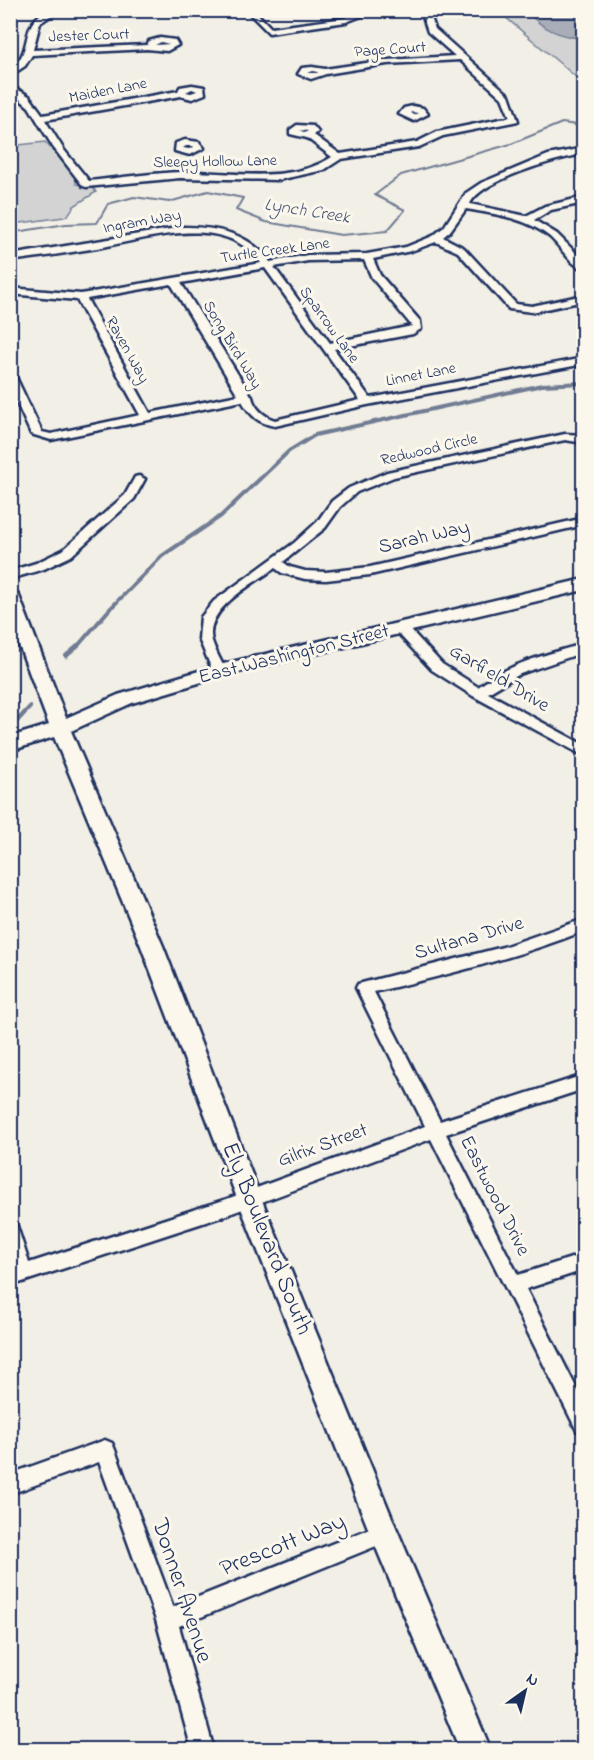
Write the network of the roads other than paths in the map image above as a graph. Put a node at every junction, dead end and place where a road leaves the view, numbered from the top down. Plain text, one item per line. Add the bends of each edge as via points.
1 (56, 10) edge
2 (249, 10) edge
3 (374, 10) edge
4 (419, 10) edge
5 (151, 46) dead end
6 (29, 53) junction
7 (460, 58) junction
8 (322, 72) dead end
9 (10, 74) edge
10 (10, 87) edge
11 (181, 93) dead end
12 (40, 118) junction
13 (308, 135) dead end
14 (584, 151) edge
15 (186, 152) dead end
16 (338, 157) junction
17 (180, 175) junction
18 (584, 200) edge
19 (464, 206) junction
20 (526, 220) junction
21 (436, 238) junction
22 (368, 257) junction
23 (10, 258) edge
24 (267, 265) junction
25 (584, 267) edge
26 (175, 282) junction
27 (10, 291) edge
28 (81, 297) junction
29 (584, 298) edge
30 (327, 347) junction
31 (584, 361) edge
32 (10, 375) edge
33 (247, 398) junction
34 (367, 402) junction
35 (147, 418) junction
36 (265, 421) joint
37 (584, 440) edge
38 (139, 479) dead end
39 (584, 521) edge
40 (275, 562) junction
41 (10, 575) edge
42 (584, 584) edge
43 (10, 596) edge
44 (402, 629) junction
45 (584, 648) edge
46 (219, 671) junction
47 (478, 693) junction
48 (60, 728) junction
49 (10, 744) edge
50 (584, 751) edge
51 (584, 925) edge
52 (364, 988) joint
53 (584, 1082) edge
54 (435, 1130) junction
55 (249, 1198) junction
56 (10, 1229) edge
57 (584, 1262) edge
58 (17, 1276) edge
59 (513, 1285) junction
60 (584, 1424) edge
61 (10, 1484) edge
62 (384, 1533) junction
63 (166, 1620) junction
64 (203, 1749) edge
65 (476, 1749) edge

1 - 6 street via 36,23 30,33
2 - 3 street via 269,31 346,20
4 - 7 street via 427,16 431,30
5 - 6 street, Jester Court via 117,51
6 - 9 street
7 - 8 street, Page Court via 387,62
7 - 16 street, Sleepy Hollow Lane via 506,97 515,119 429,126 419,144
10 - 12 street via 27,99
11 - 12 street, Maiden Lane
12 - 17 street, Sleepy Hollow Lane via 57,148 77,168 86,184
13 - 16 street
14 - 19 street, Turtle Creek Lane via 551,157 484,185 469,195
15 - 17 street
16 - 17 street, Sleepy Hollow Lane via 321,168 278,177
18 - 20 street via 548,208
19 - 20 street
19 - 21 street, Turtle Creek Lane
20 - 25 street via 553,235
21 - 22 street, Turtle Creek Lane via 408,249
21 - 29 street via 461,250 513,307 532,309
22 - 24 street, Turtle Creek Lane via 308,258
22 - 30 street via 376,276 417,327 413,331
23 - 24 street, Ingram Way via 180,228 238,238 252,246
24 - 26 street, Turtle Creek Lane
24 - 30 street, Sparrow Lane
26 - 28 street, Turtle Creek Lane
26 - 33 street, Song Bird Way
27 - 28 street, Turtle Creek Lane
28 - 35 street, Raven Way
30 - 34 street, Sparrow Lane
31 - 34 street, Linnet Lane
32 - 35 street via 18,406 37,434 51,437
33 - 35 street
33 - 36 street, Song Bird Way via 254,412
34 - 36 street, Linnet Lane via 275,423
37 - 40 street, Redwood Circle via 565,437 373,481 336,504 321,525
38 - 41 street via 130,497 67,553
39 - 40 street, Sarah Way via 370,571 305,575
40 - 46 street, Redwood Circle via 224,598 206,620 205,639
42 - 44 main road, East Washington Street
43 - 48 main road, Ely Boulevard South
44 - 46 main road, East Washington Street
44 - 47 street, Garfield Drive via 437,667
45 - 47 street via 532,662
46 - 48 main road, East Washington Street via 125,699
47 - 50 street, Garfield Drive
48 - 49 main road, East Washington Street
48 - 55 main road, Ely Boulevard South via 152,946
51 - 52 street, Sultana Drive via 432,972
52 - 54 street, Eastwood Drive
53 - 54 street, Gilrix Street
54 - 55 street, Gilrix Street
54 - 59 street, Eastwood Drive
55 - 58 street, Gilrix Street
55 - 62 main road, Ely Boulevard South
56 - 58 street
57 - 59 street
59 - 60 street, Eastwood Drive
61 - 63 street, Donner Avenue via 105,1450
62 - 63 street, Prescott Way
62 - 65 main road, Ely Boulevard South
63 - 64 street, Donner Avenue

